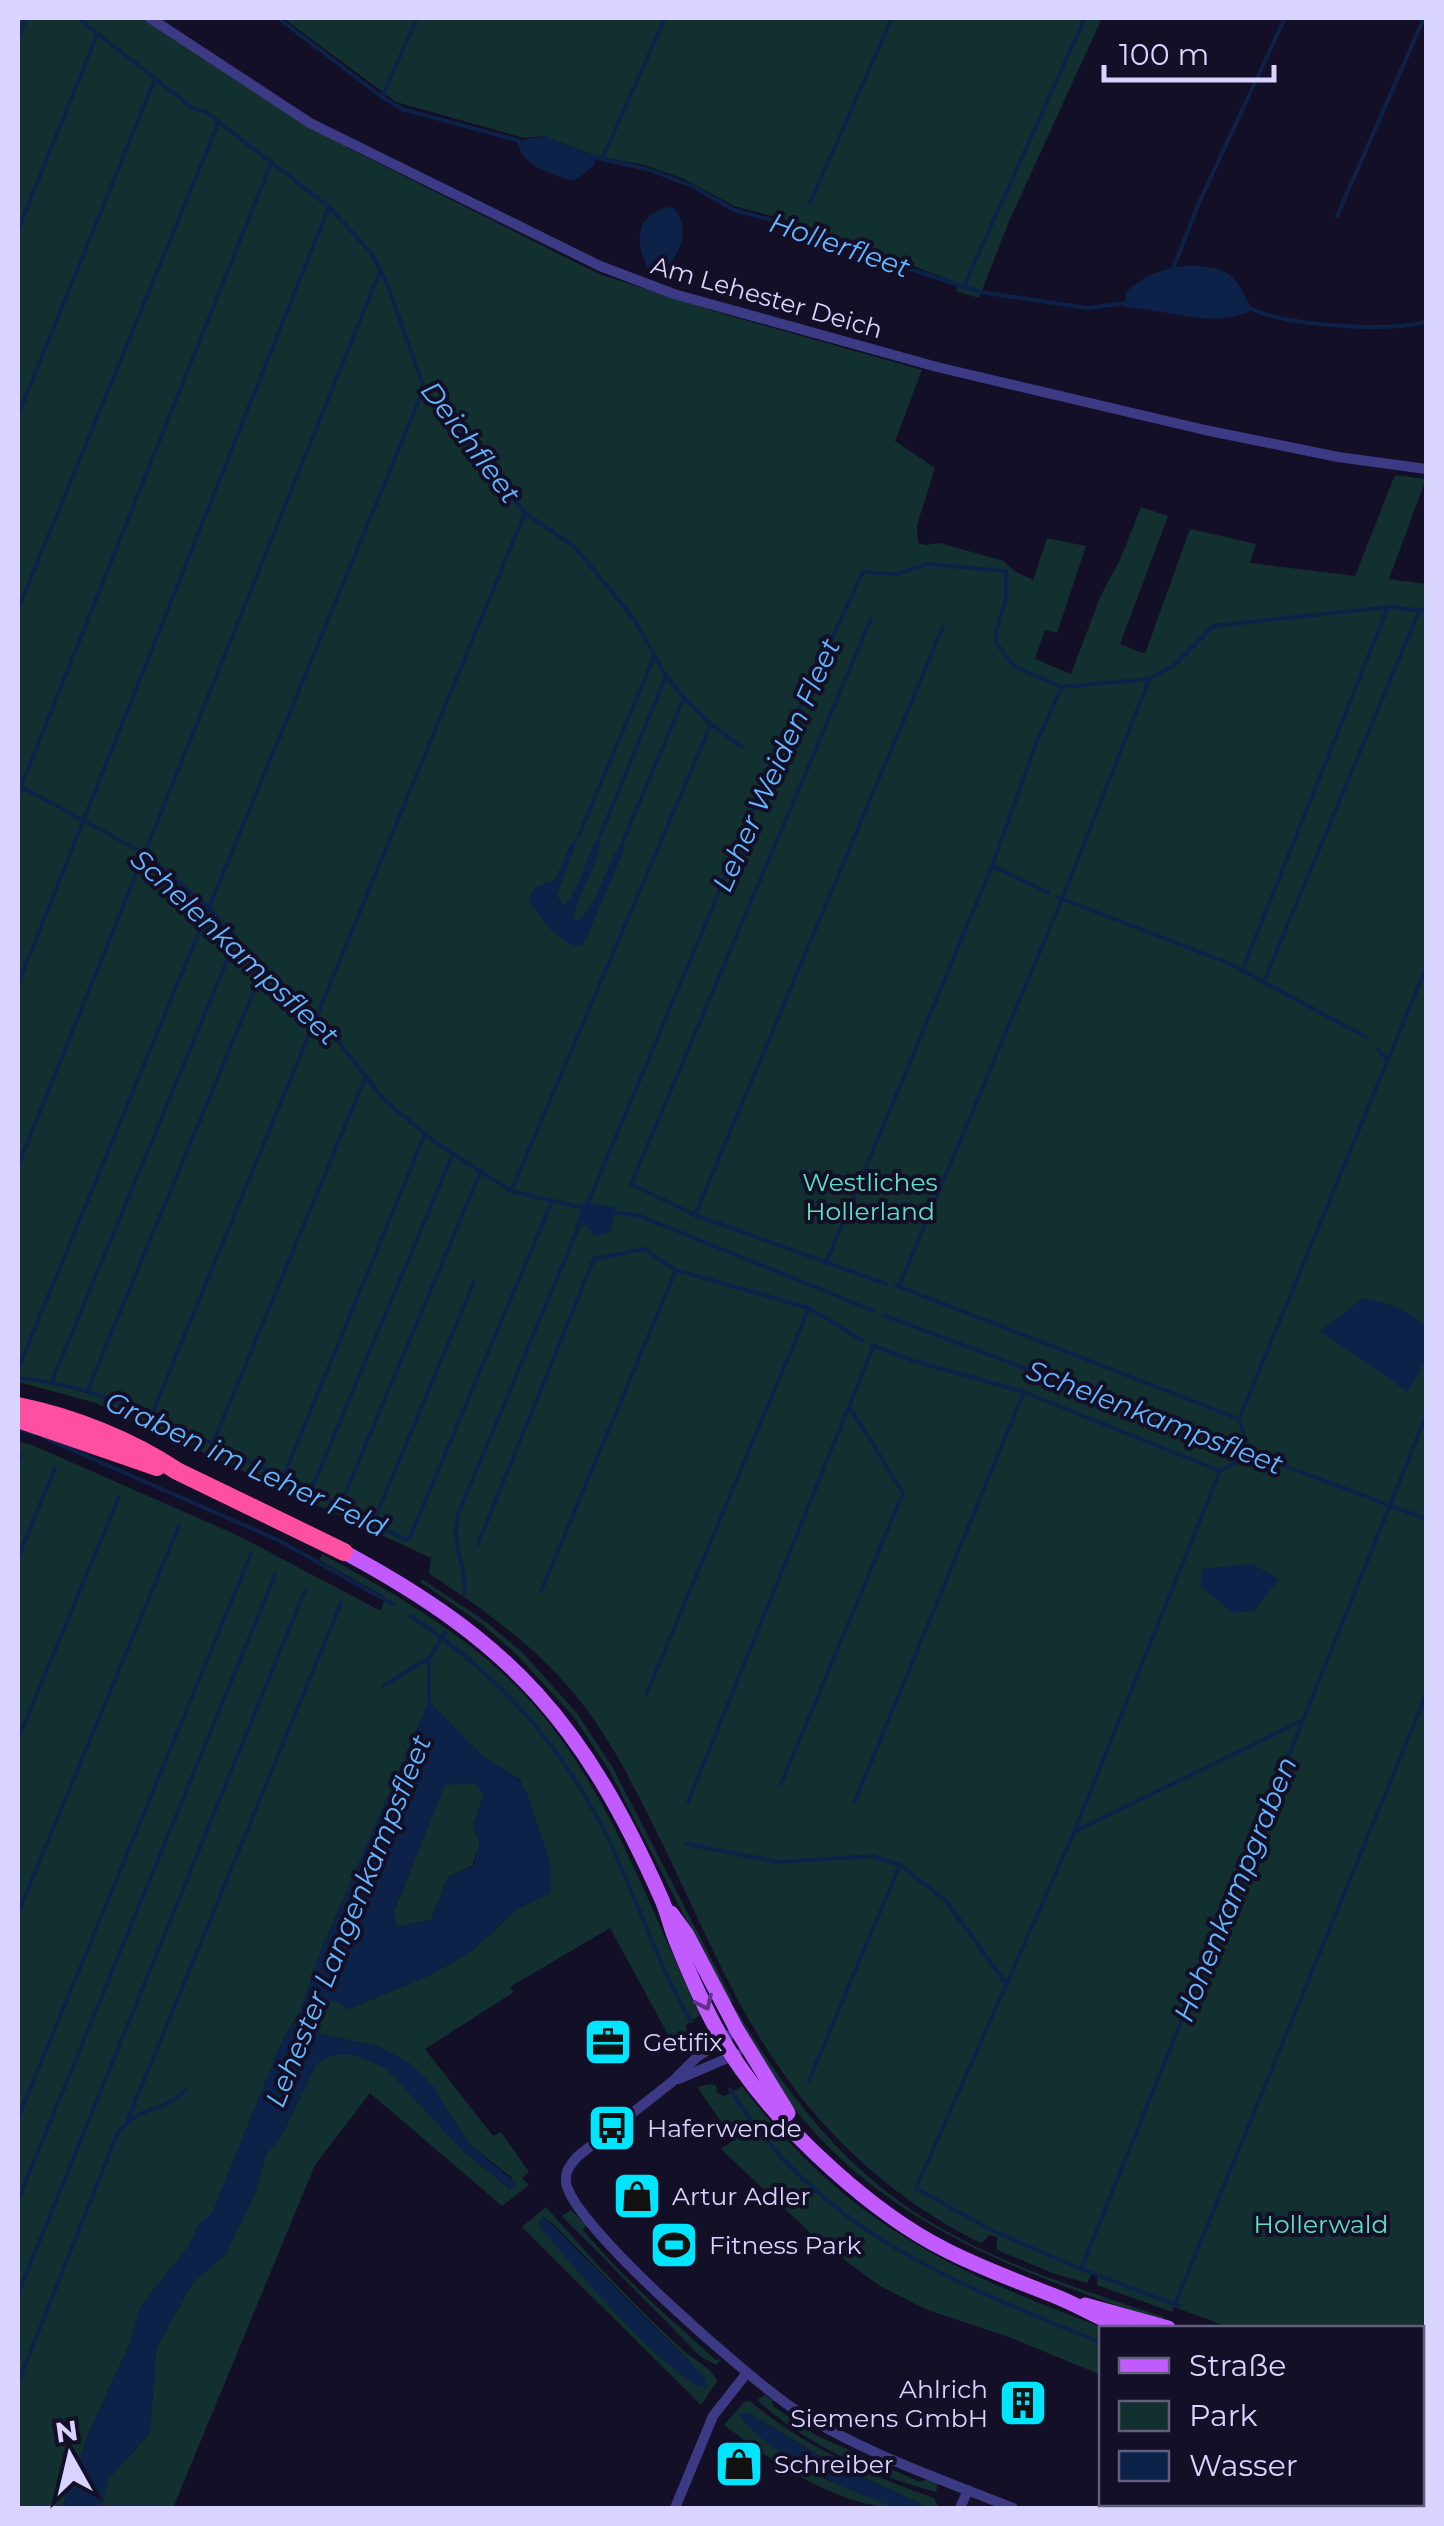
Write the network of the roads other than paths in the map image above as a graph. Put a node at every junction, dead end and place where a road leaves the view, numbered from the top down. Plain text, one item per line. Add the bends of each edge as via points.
1 (150, 18) edge
2 (1426, 469) edge
3 (18, 1406) edge
4 (18, 1419) edge
5 (177, 1471) junction
6 (344, 1552) joint
7 (730, 2034) junction
8 (740, 2052) junction
9 (674, 2081) junction
10 (1067, 2301) junction
11 (1120, 2326) edge
12 (1162, 2326) edge
13 (746, 2374) junction
14 (968, 2490) junction
15 (675, 2508) edge
16 (960, 2508) edge
17 (1012, 2508) edge

1 - 2 street, Am Lehester Deich via 310,123 600,266 674,294 937,367 1205,430
3 - 5 highway via 79,1424
4 - 5 highway
5 - 6 highway
6 - 7 main road via 447,1613 547,1701 604,1784 677,1943
7 - 8 main road
7 - 9 street
8 - 9 street
8 - 10 main road via 804,2139 896,2222
9 - 13 street via 578,2156 567,2168 566,2184 602,2236
10 - 11 main road
10 - 12 main road
13 - 14 street via 846,2439
13 - 15 street via 713,2416
14 - 16 street
14 - 17 street

